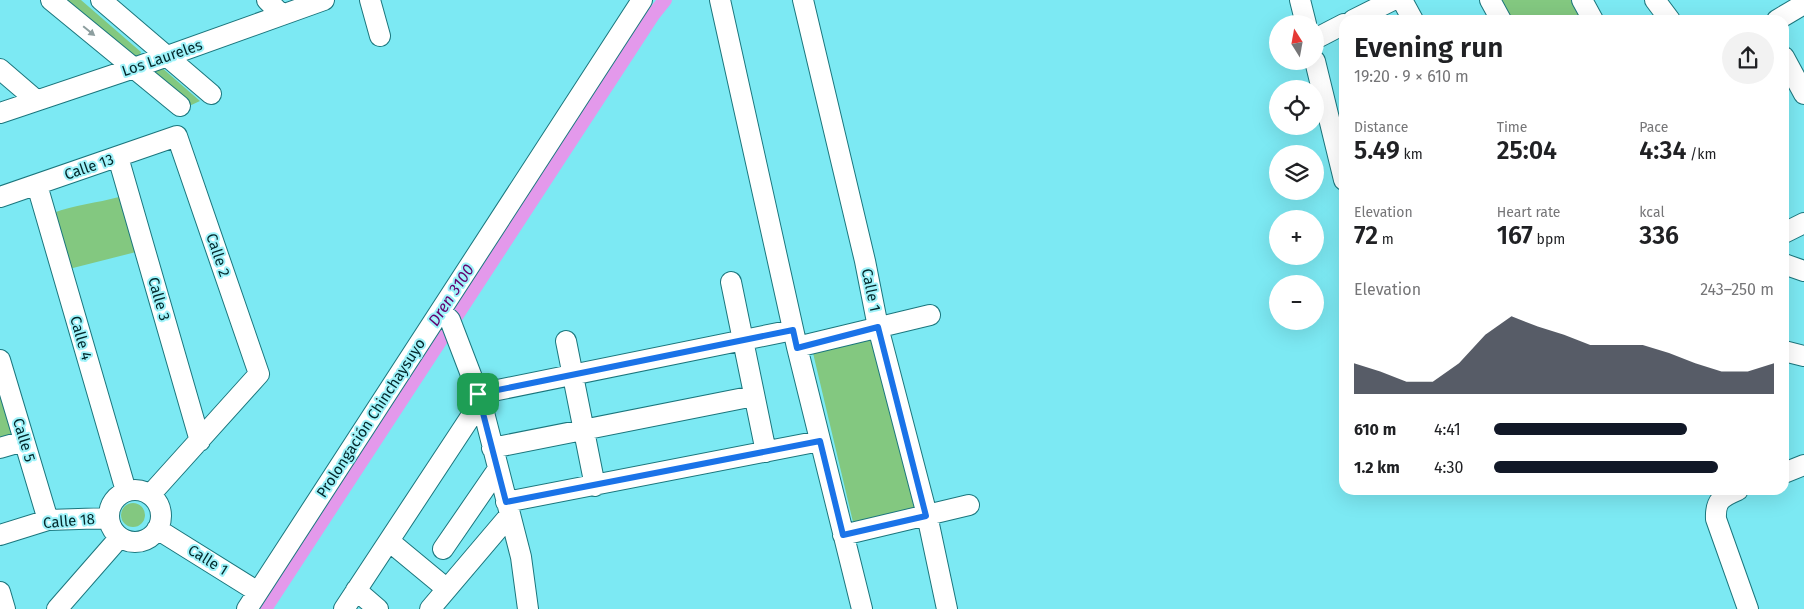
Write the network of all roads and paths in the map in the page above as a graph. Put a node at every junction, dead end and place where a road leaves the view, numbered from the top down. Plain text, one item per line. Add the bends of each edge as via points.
1 (51, 0) edge
2 (101, 0) edge
3 (267, 0) edge
4 (324, 0) edge
5 (370, 0) edge
6 (642, 0) edge
7 (720, 0) edge
8 (803, 0) edge
9 (1300, 0) edge
10 (1393, 0) edge
11 (1402, 0) edge
12 (1490, 0) edge
13 (1582, 0) edge
14 (1804, 4) edge
15 (279, 8) edge
16 (1304, 15) edge
17 (1363, 15) edge
18 (1410, 15) edge
19 (1498, 15) edge
20 (1590, 15) edge
21 (1785, 15) edge
22 (1339, 27) edge
23 (1324, 34) edge
24 (380, 36) dead end
25 (168, 56) junction
26 (1789, 66) edge
27 (134, 68) junction
28 (0, 69) edge
29 (1317, 70) edge
30 (211, 94) dead end
31 (1804, 94) edge
32 (36, 100) junction
33 (180, 106) dead end
34 (0, 113) edge
35 (177, 136) joint
36 (118, 157) junction
37 (1339, 161) edge
38 (36, 185) junction
39 (0, 198) edge
40 (1789, 266) edge
41 (1804, 271) edge
42 (731, 282) dead end
43 (930, 315) dead end
44 (449, 322) junction
45 (878, 327) junction
46 (795, 339) junction
47 (743, 340) junction
48 (566, 341) dead end
49 (1789, 352) edge
50 (1804, 356) edge
51 (0, 360) edge
52 (573, 375) junction
53 (754, 396) junction
54 (480, 398) junction
55 (584, 430) junction
56 (24, 441) junction
57 (200, 441) junction
58 (820, 441) junction
59 (0, 448) edge
60 (492, 448) junction
61 (766, 452) junction
62 (1804, 465) edge
63 (498, 469) junction
64 (1789, 470) edge
65 (595, 486) junction
66 (126, 491) junction
67 (150, 495) junction
68 (1728, 495) edge
69 (968, 505) dead end
70 (508, 509) junction
71 (926, 516) junction
72 (109, 518) junction
73 (48, 520) junction
74 (157, 529) junction
75 (0, 535) edge
76 (843, 535) junction
77 (120, 537) junction
78 (389, 541) junction
79 (443, 548) dead end
80 (447, 589) junction
81 (356, 590) junction
82 (0, 592) edge
83 (258, 592) junction
84 (5, 609) edge
85 (57, 609) edge
86 (247, 609) edge
87 (344, 609) edge
88 (378, 609) edge
89 (430, 609) edge
90 (528, 609) edge
91 (862, 609) edge
92 (947, 609) edge
93 (1748, 609) edge

1 -> 27 street
2 - 25 street
3 - 15 street
4 - 15 street, Los Laureles
5 - 24 street
6 - 44 street, Prolongación Chinchaysuyo
7 - 46 street
8 - 45 street, Calle 1
9 - 16 street
10 - 17 street
11 - 18 street
12 - 19 street
13 - 20 street
14 - 21 street
15 - 25 street, Los Laureles
22 - 23 street
25 - 27 street, Los Laureles
25 - 30 street
26 - 31 street
27 - 32 street, Los Laureles
27 - 33 street
28 - 32 street
29 - 37 street
32 - 34 street, Los Laureles
35 - 36 street, Calle 13
35 - 57 street, Calle 2 via 259,374
36 - 38 street, Calle 13
36 - 57 street, Calle 3
38 - 39 street, Calle 13
38 - 66 street, Calle 4
40 - 41 street
42 - 47 street
43 - 45 street
44 - 54 street
44 - 83 street, Prolongación Chinchaysuyo
45 - 46 street
45 - 71 street, Calle 1
46 - 47 street
46 - 58 street
47 - 52 street
47 - 53 street
48 - 52 street
49 - 50 street
51 - 56 street, Calle 5
52 - 54 street
52 - 55 street
53 - 55 street
53 - 61 street
54 - 60 street
54 - 78 street
55 - 60 street
55 - 65 street
56 - 59 street
56 - 73 street, Calle 5
57 - 67 street
58 - 61 street
58 - 76 street
60 - 63 street
61 - 65 street
62 - 64 street
63 - 70 street
63 - 79 street
65 - 70 street
66 - 67 street via 139,490
66 - 72 street via 113,502
67 - 74 street via 160,510
68 - 93 street via 1720,499 1716,519
69 - 71 street
70 - 80 street
70 - 90 street via 521,557
71 - 76 street
71 - 92 street, Calle 1
72 - 73 street, Calle 18
72 - 77 street via 110,526
73 - 75 street, Calle 18
74 - 77 street via 141,541
74 - 83 street, Calle 1
76 - 91 street
77 - 85 street
78 - 80 street
78 - 81 street
80 - 89 street
81 - 87 street
81 - 88 street
82 - 84 street
83 - 86 street, Prolongación Chinchaysuyo

